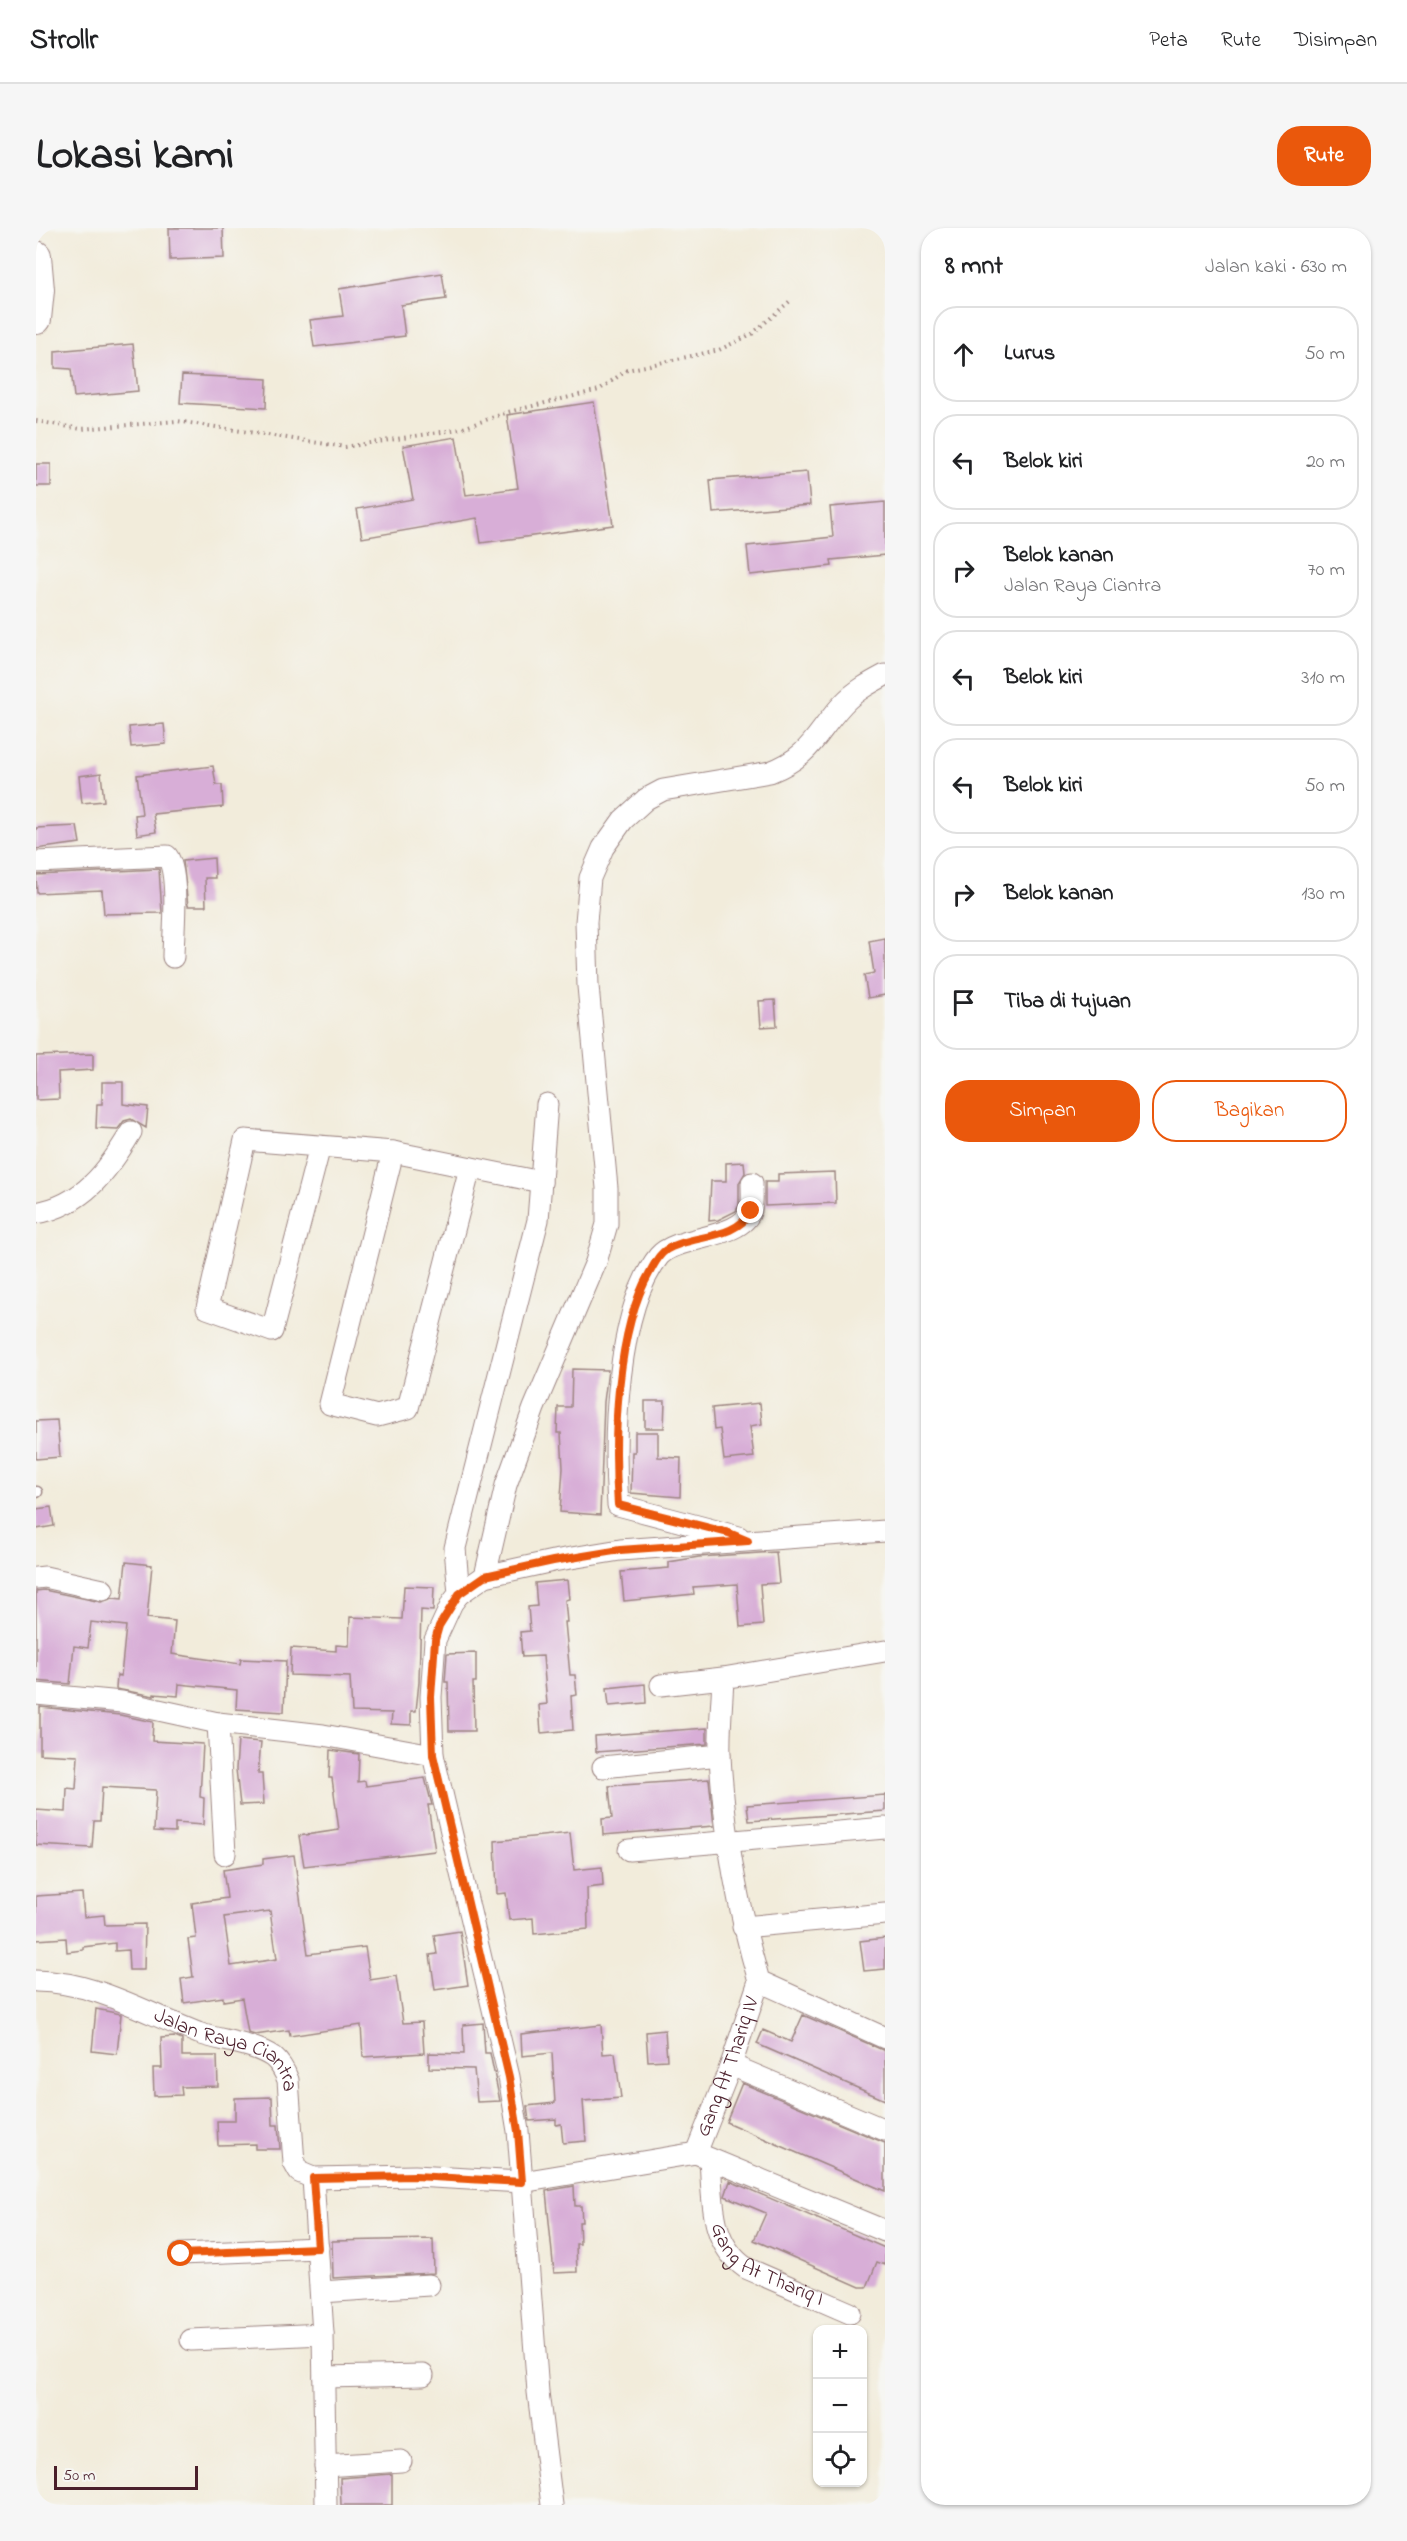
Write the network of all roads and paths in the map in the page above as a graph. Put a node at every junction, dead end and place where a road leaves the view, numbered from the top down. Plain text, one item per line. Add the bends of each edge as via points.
1 (36, 256) edge
2 (790, 301) dead end
3 (36, 319) edge
4 (36, 421) edge
5 (885, 675) edge
6 (36, 862) edge
7 (173, 957) dead end
8 (547, 1104) dead end
9 (131, 1132) dead end
10 (320, 1146) junction
11 (393, 1152) junction
12 (470, 1168) junction
13 (541, 1182) junction
14 (752, 1183) dead end
15 (36, 1213) edge
16 (885, 1531) edge
17 (748, 1541) junction
18 (485, 1576) junction
19 (36, 1578) edge
20 (103, 1590) dead end
21 (459, 1594) junction
22 (885, 1651) edge
23 (723, 1678) junction
24 (660, 1685) dead end
25 (36, 1694) edge
26 (218, 1723) junction
27 (433, 1755) junction
28 (720, 1755) junction
29 (603, 1767) dead end
30 (885, 1828) edge
31 (729, 1841) junction
32 (629, 1850) dead end
33 (225, 1854) dead end
34 (885, 1914) edge
35 (743, 1927) junction
36 (36, 1981) edge
37 (759, 1981) junction
38 (885, 2038) edge
39 (731, 2065) junction
40 (885, 2130) edge
41 (703, 2156) junction
42 (313, 2178) junction
43 (522, 2182) junction
44 (885, 2231) edge
45 (318, 2248) junction
46 (181, 2254) dead end
47 (429, 2284) dead end
48 (321, 2292) junction
49 (850, 2313) dead end
50 (323, 2334) junction
51 (191, 2340) dead end
52 (423, 2374) dead end
53 (324, 2377) junction
54 (400, 2461) dead end
55 (325, 2466) junction
56 (326, 2505) edge
57 (552, 2505) edge

1 - 3 street
2 - 4 path via 752,334 719,350 627,370 599,390 508,412 460,429 345,447 177,421 81,429
5 - 18 street via 853,693 808,750 786,766 663,790 622,820 603,848 590,878 586,922 607,1224 596,1262 506,1485
6 - 7 street via 167,856 172,865 174,897
8 - 13 street
9 - 15 street via 90,1189 71,1203
10 - 10 street via 272,1331 207,1308 245,1140
10 - 11 street
11 - 12 street
11 - 12 street via 330,1404 377,1416 408,1408
12 - 13 street
13 - 21 street via 538,1220 455,1548
14 - 17 street via 752,1207 746,1218 709,1238 664,1251 641,1289 627,1326 623,1354 616,1472 618,1505
16 - 17 street
17 - 18 street via 620,1550
18 - 21 street
19 - 20 street
21 - 27 street via 435,1640 431,1697
22 - 23 street
23 - 24 street
23 - 28 street
25 - 26 street via 122,1702
26 - 27 street via 323,1735
26 - 33 street
27 - 43 street via 509,2077
28 - 29 street
28 - 31 street
30 - 31 street
31 - 32 street
31 - 35 street
34 - 35 street
35 - 37 street
36 - 42 street, Jalan Raya Ciantra via 81,1985 111,1994 199,2033 272,2057 288,2080 295,2167
37 - 38 street
37 - 39 street, Gang At Thariq IV
39 - 40 street
39 - 41 street, Gang At Thariq IV
41 - 43 street
41 - 44 street
41 - 49 street, Gang At Thariq I via 714,2218 724,2246 734,2260
42 - 43 street via 415,2176
42 - 45 street
43 - 57 street via 538,2392
45 - 46 street
45 - 48 street
47 - 48 street
48 - 50 street
50 - 51 street
50 - 53 street
52 - 53 street
53 - 55 street
54 - 55 street
55 - 56 street

